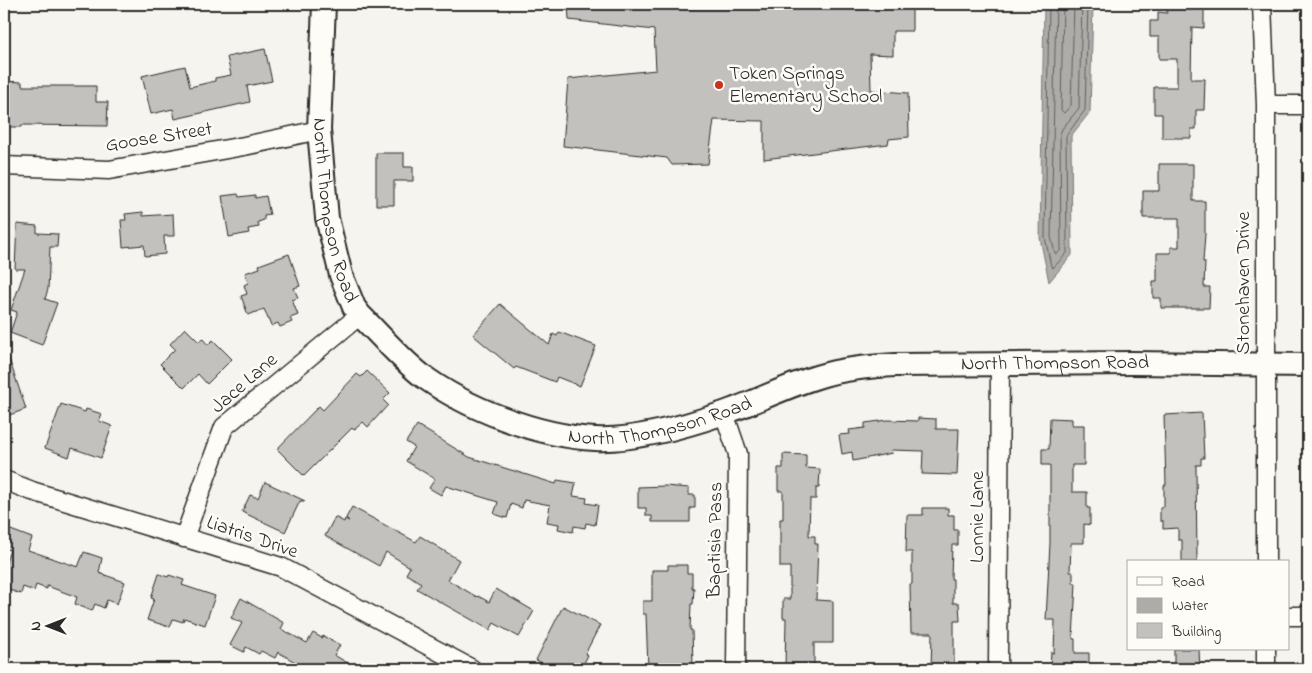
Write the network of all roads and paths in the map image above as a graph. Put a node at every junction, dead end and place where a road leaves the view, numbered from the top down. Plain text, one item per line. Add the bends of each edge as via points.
1 (324, 4) edge
2 (1262, 4) edge
3 (1266, 105) junction
4 (1308, 105) edge
5 (319, 130) junction
6 (4, 166) edge
7 (360, 315) junction
8 (1265, 364) junction
9 (1000, 365) junction
10 (1308, 365) edge
11 (724, 413) junction
12 (4, 480) edge
13 (184, 538) junction
14 (1266, 560) edge
15 (1290, 616) edge
16 (1308, 616) edge
17 (1266, 650) edge
18 (472, 669) edge
19 (736, 669) edge
20 (998, 669) edge
21 (1266, 669) edge

1 - 5 street, North Thompson Road
2 - 3 street, Stonehaven Drive
3 - 4 street
3 - 8 street, Stonehaven Drive
5 - 6 street, Goose Street via 109,170
5 - 7 street, North Thompson Road via 327,218 341,276
7 - 11 street, North Thompson Road via 419,373 461,400 543,431 595,439 632,437
7 - 13 street, Jace Lane via 224,427
8 - 9 street, North Thompson Road
8 - 10 street, North Thompson Road
8 - 14 street, Stonehaven Drive
9 - 11 street, North Thompson Road via 895,365 834,372
9 - 20 street, Lonnie Lane
11 - 19 street, Baptisia Pass via 738,454
12 - 13 street, Liatris Drive
13 - 18 street, Liatris Drive via 281,567
15 - 16 street
17 - 21 street

